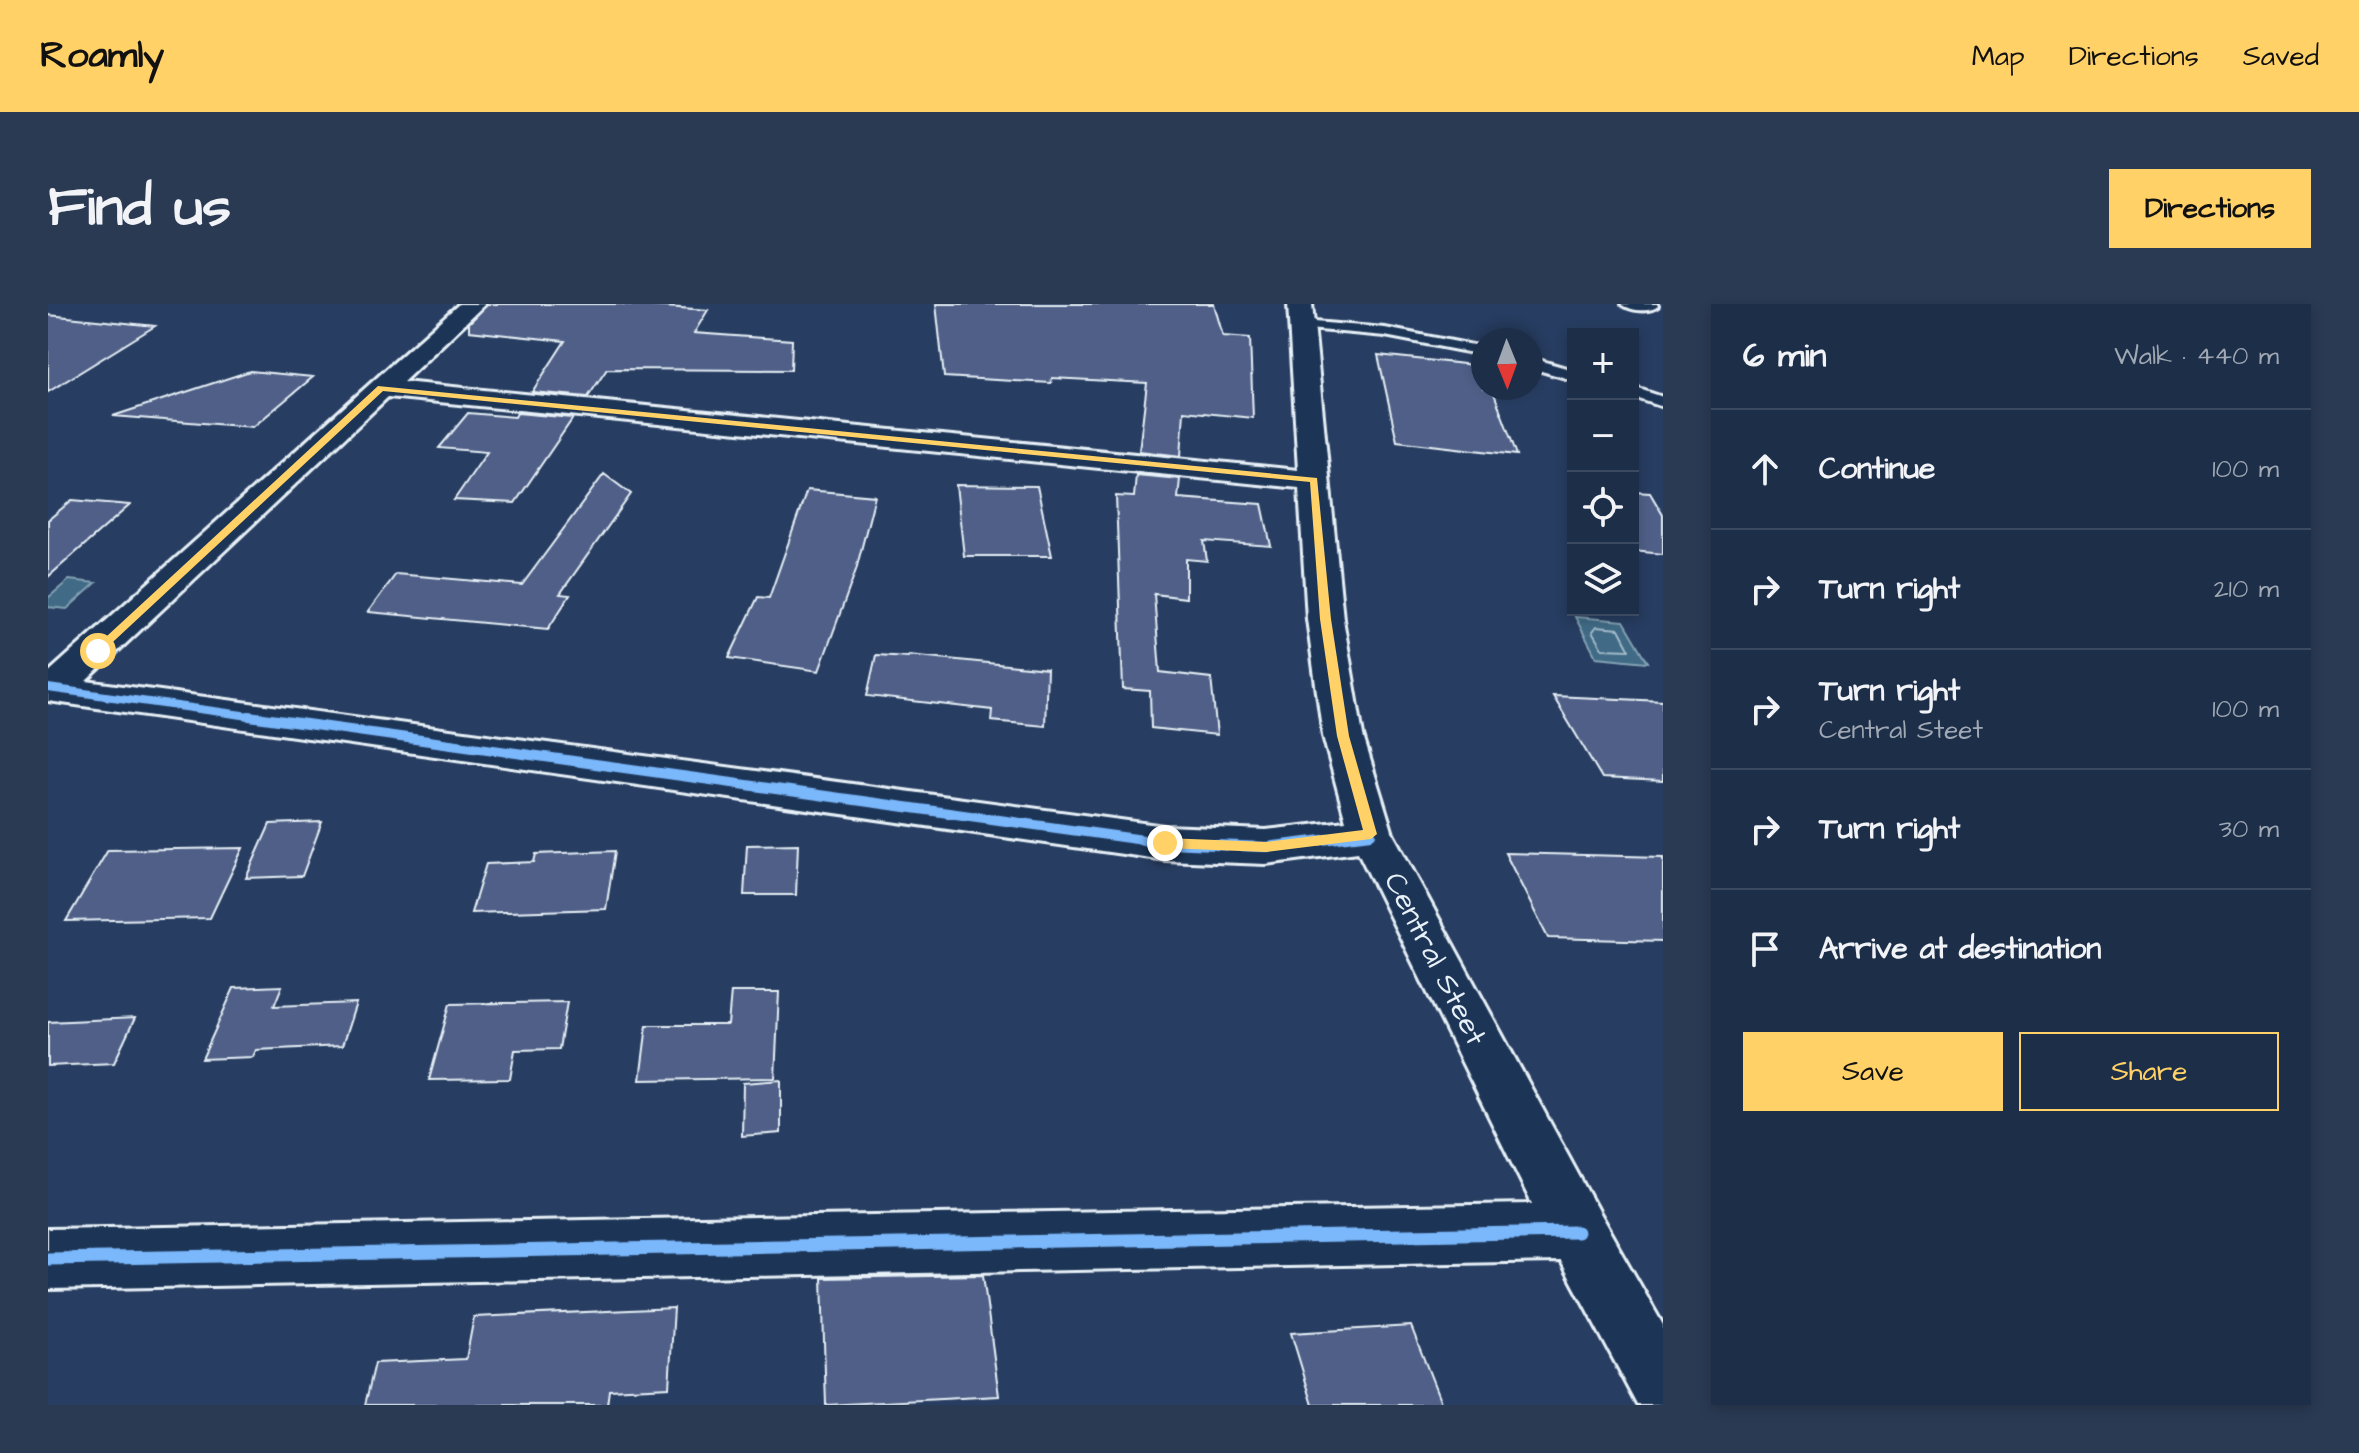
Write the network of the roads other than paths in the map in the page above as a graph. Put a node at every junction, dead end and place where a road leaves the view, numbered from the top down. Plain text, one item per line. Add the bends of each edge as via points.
1 (473, 304) edge
2 (1629, 304) edge
3 (1651, 306) edge
4 (1301, 314) edge
5 (1471, 349) edge
6 (1543, 366) edge
7 (1567, 373) edge
8 (381, 388) junction
9 (1639, 394) edge
10 (1663, 402) edge
11 (1314, 480) junction
12 (52, 688) edge
13 (1371, 834) junction
14 (1577, 1232) junction
15 (48, 1259) edge
16 (1663, 1387) edge

1 - 8 street
2 - 3 lane
4 - 5 lane
4 - 11 street, Central Steet
6 - 7 lane
8 - 11 street
8 - 12 street
9 - 10 lane
11 - 13 street, Central Steet via 1325,619 1343,736
12 - 13 street via 1165,843 1266,847
13 - 14 street, Central Steet
14 - 15 street
14 - 16 street, Central Steet

